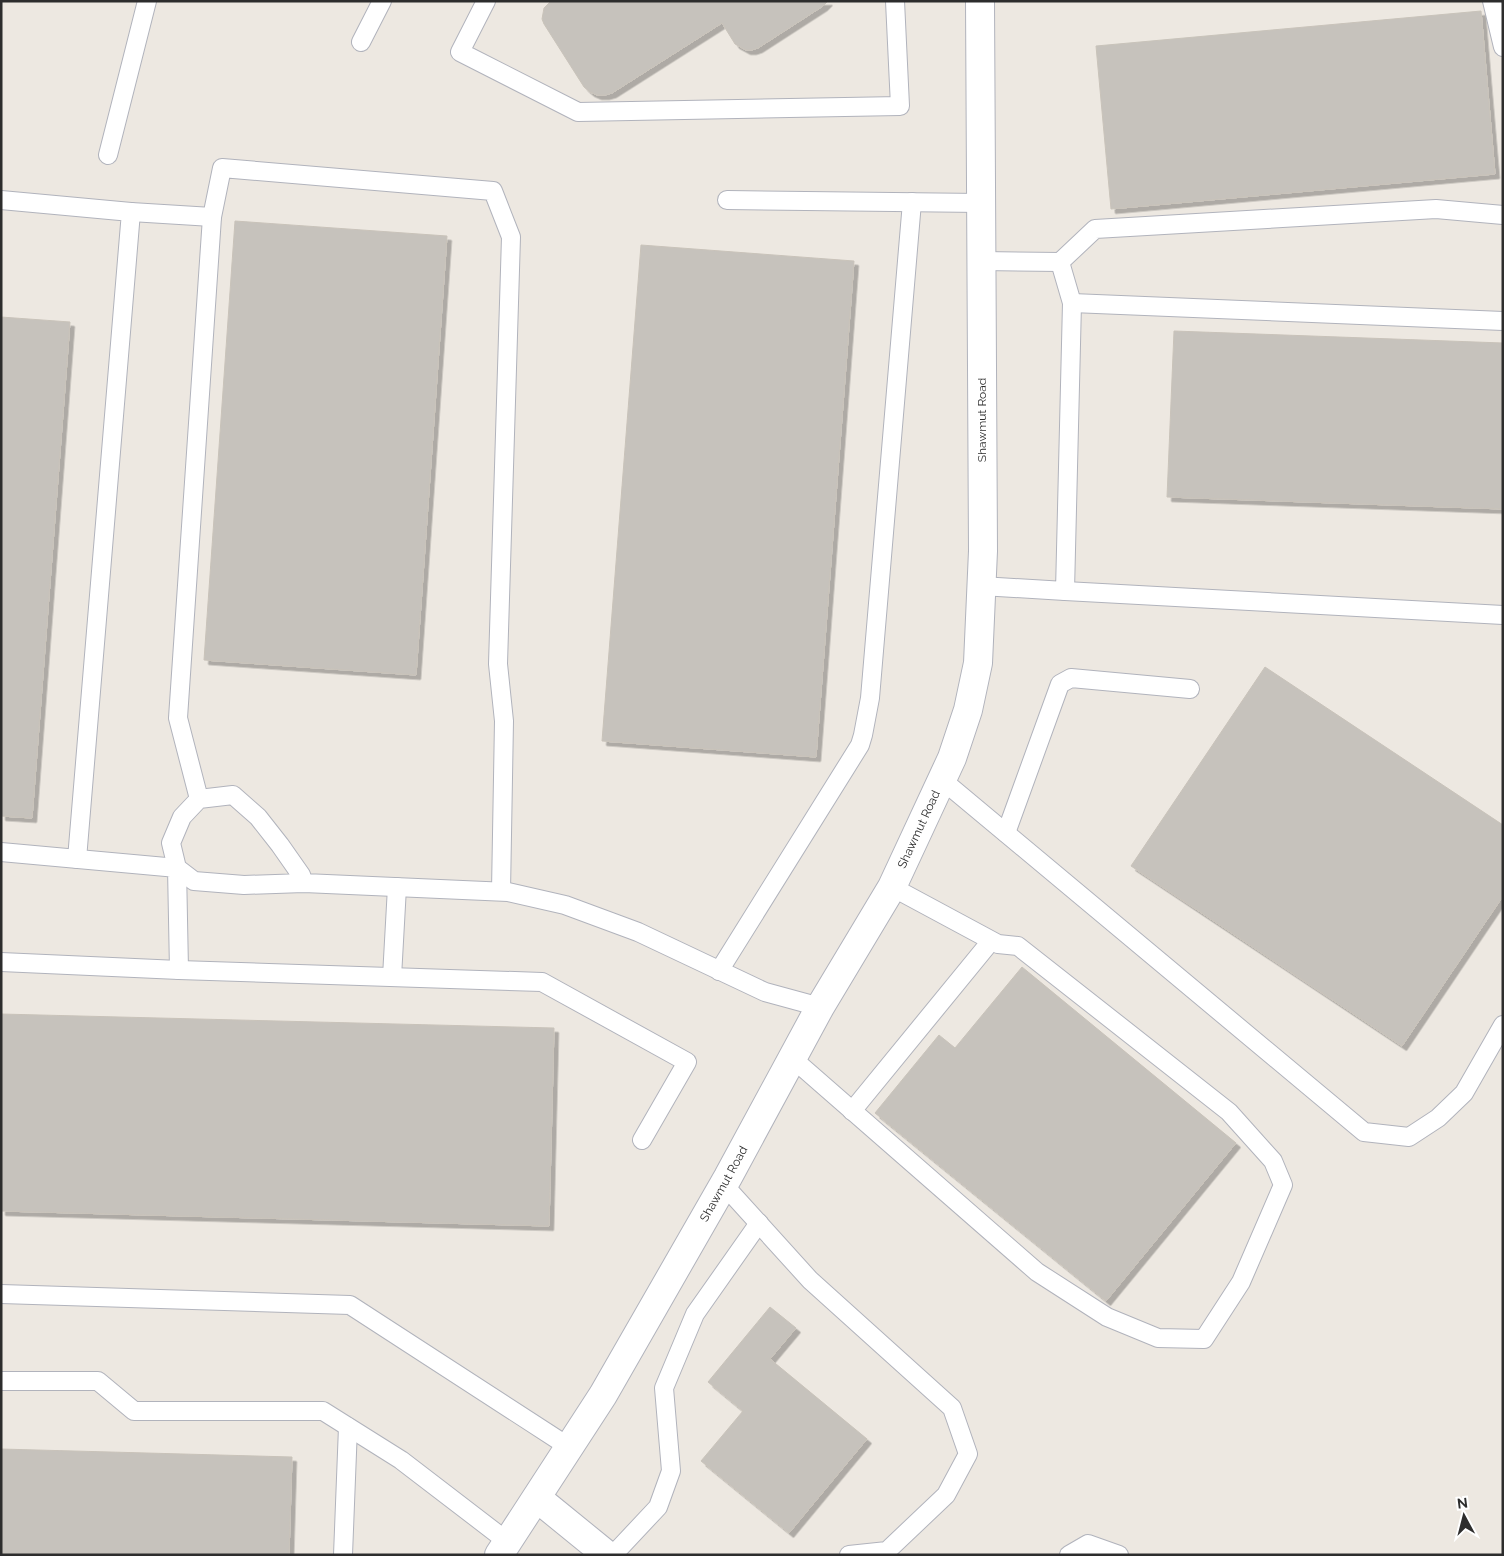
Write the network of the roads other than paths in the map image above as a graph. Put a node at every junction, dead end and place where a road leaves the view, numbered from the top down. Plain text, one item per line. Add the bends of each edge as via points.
1 (147, 1) edge
2 (382, 1) edge
3 (486, 1) edge
4 (894, 1) edge
5 (980, 1) edge
6 (1492, 1) edge
7 (361, 42) dead end
8 (1503, 47) edge
9 (108, 155) dead end
10 (1, 200) edge
11 (727, 200) dead end
12 (912, 202) junction
13 (982, 203) junction
14 (131, 212) junction
15 (1503, 215) edge
16 (212, 218) junction
17 (982, 261) junction
18 (1060, 262) junction
19 (1072, 303) junction
20 (1503, 321) edge
21 (981, 586) junction
22 (1065, 591) junction
23 (1503, 615) edge
24 (1190, 689) dead end
25 (942, 779) junction
26 (199, 799) junction
27 (1006, 833) junction
28 (1, 852) edge
29 (76, 859) junction
30 (177, 868) junction
31 (304, 883) junction
32 (892, 886) junction
33 (397, 887) junction
34 (501, 892) junction
35 (992, 941) junction
36 (1, 962) edge
37 (179, 970) junction
38 (718, 971) junction
39 (392, 977) junction
40 (820, 1007) junction
41 (1503, 1025) edge
42 (792, 1058) junction
43 (852, 1111) junction
44 (642, 1140) dead end
45 (724, 1185) junction
46 (758, 1223) junction
47 (1, 1294) edge
48 (1, 1381) edge
49 (348, 1427) junction
50 (569, 1447) junction
51 (537, 1498) junction
52 (504, 1548) edge
53 (343, 1555) edge
54 (607, 1555) edge
55 (613, 1555) edge
56 (849, 1555) edge
57 (1069, 1555) edge
58 (1119, 1555) edge

1 - 9 lane
2 - 7 lane
3 - 4 lane via 460,52 578,112 900,106
5 - 13 street, Shawmut Road
6 - 8 lane
10 - 14 lane
11 - 12 lane
12 - 13 lane
12 - 38 lane via 870,698 863,735 860,745
13 - 17 street, Shawmut Road
14 - 16 lane
14 - 29 lane
15 - 18 lane via 1436,209 1095,229
16 - 26 lane via 178,718
16 - 34 lane via 222,168 493,191 511,236 498,664 504,721
17 - 18 lane
17 - 21 street, Shawmut Road
18 - 19 lane
19 - 20 lane
19 - 22 lane
21 - 22 lane
21 - 25 street, Shawmut Road via 978,663 968,710
22 - 23 lane
24 - 27 lane via 1071,678 1060,684
25 - 27 lane
25 - 32 street, Shawmut Road
26 - 30 lane via 182,817 171,843
26 - 31 lane via 233,795 258,817
27 - 41 lane via 1364,1132 1409,1137 1438,1118 1464,1092
28 - 29 lane
29 - 30 lane
30 - 31 lane via 194,881 244,885
30 - 37 lane
31 - 33 lane
32 - 35 lane
32 - 40 street, Shawmut Road
33 - 34 lane
33 - 39 lane
34 - 38 lane via 565,905 638,932
35 - 43 lane
35 - 43 lane via 1018,946 1229,1112 1273,1160 1283,1185 1241,1282 1204,1339 1158,1338 1107,1317 1044,1277
36 - 37 lane
37 - 39 lane
38 - 40 lane via 765,992
39 - 44 lane via 542,982 687,1062
40 - 42 street, Shawmut Road
42 - 43 lane
42 - 45 street, Shawmut Road
45 - 46 lane
45 - 50 street, Shawmut Road
46 - 55 lane via 695,1314 664,1388 671,1471 658,1507
46 - 56 lane via 810,1280 952,1408 968,1454 946,1495 887,1551
47 - 50 lane via 350,1305
48 - 49 lane via 98,1381 134,1411 323,1411
49 - 52 lane via 401,1460
49 - 53 lane
50 - 51 street, Shawmut Road
51 - 52 street, Shawmut Road
51 - 54 street
57 - 58 lane via 1088,1544

